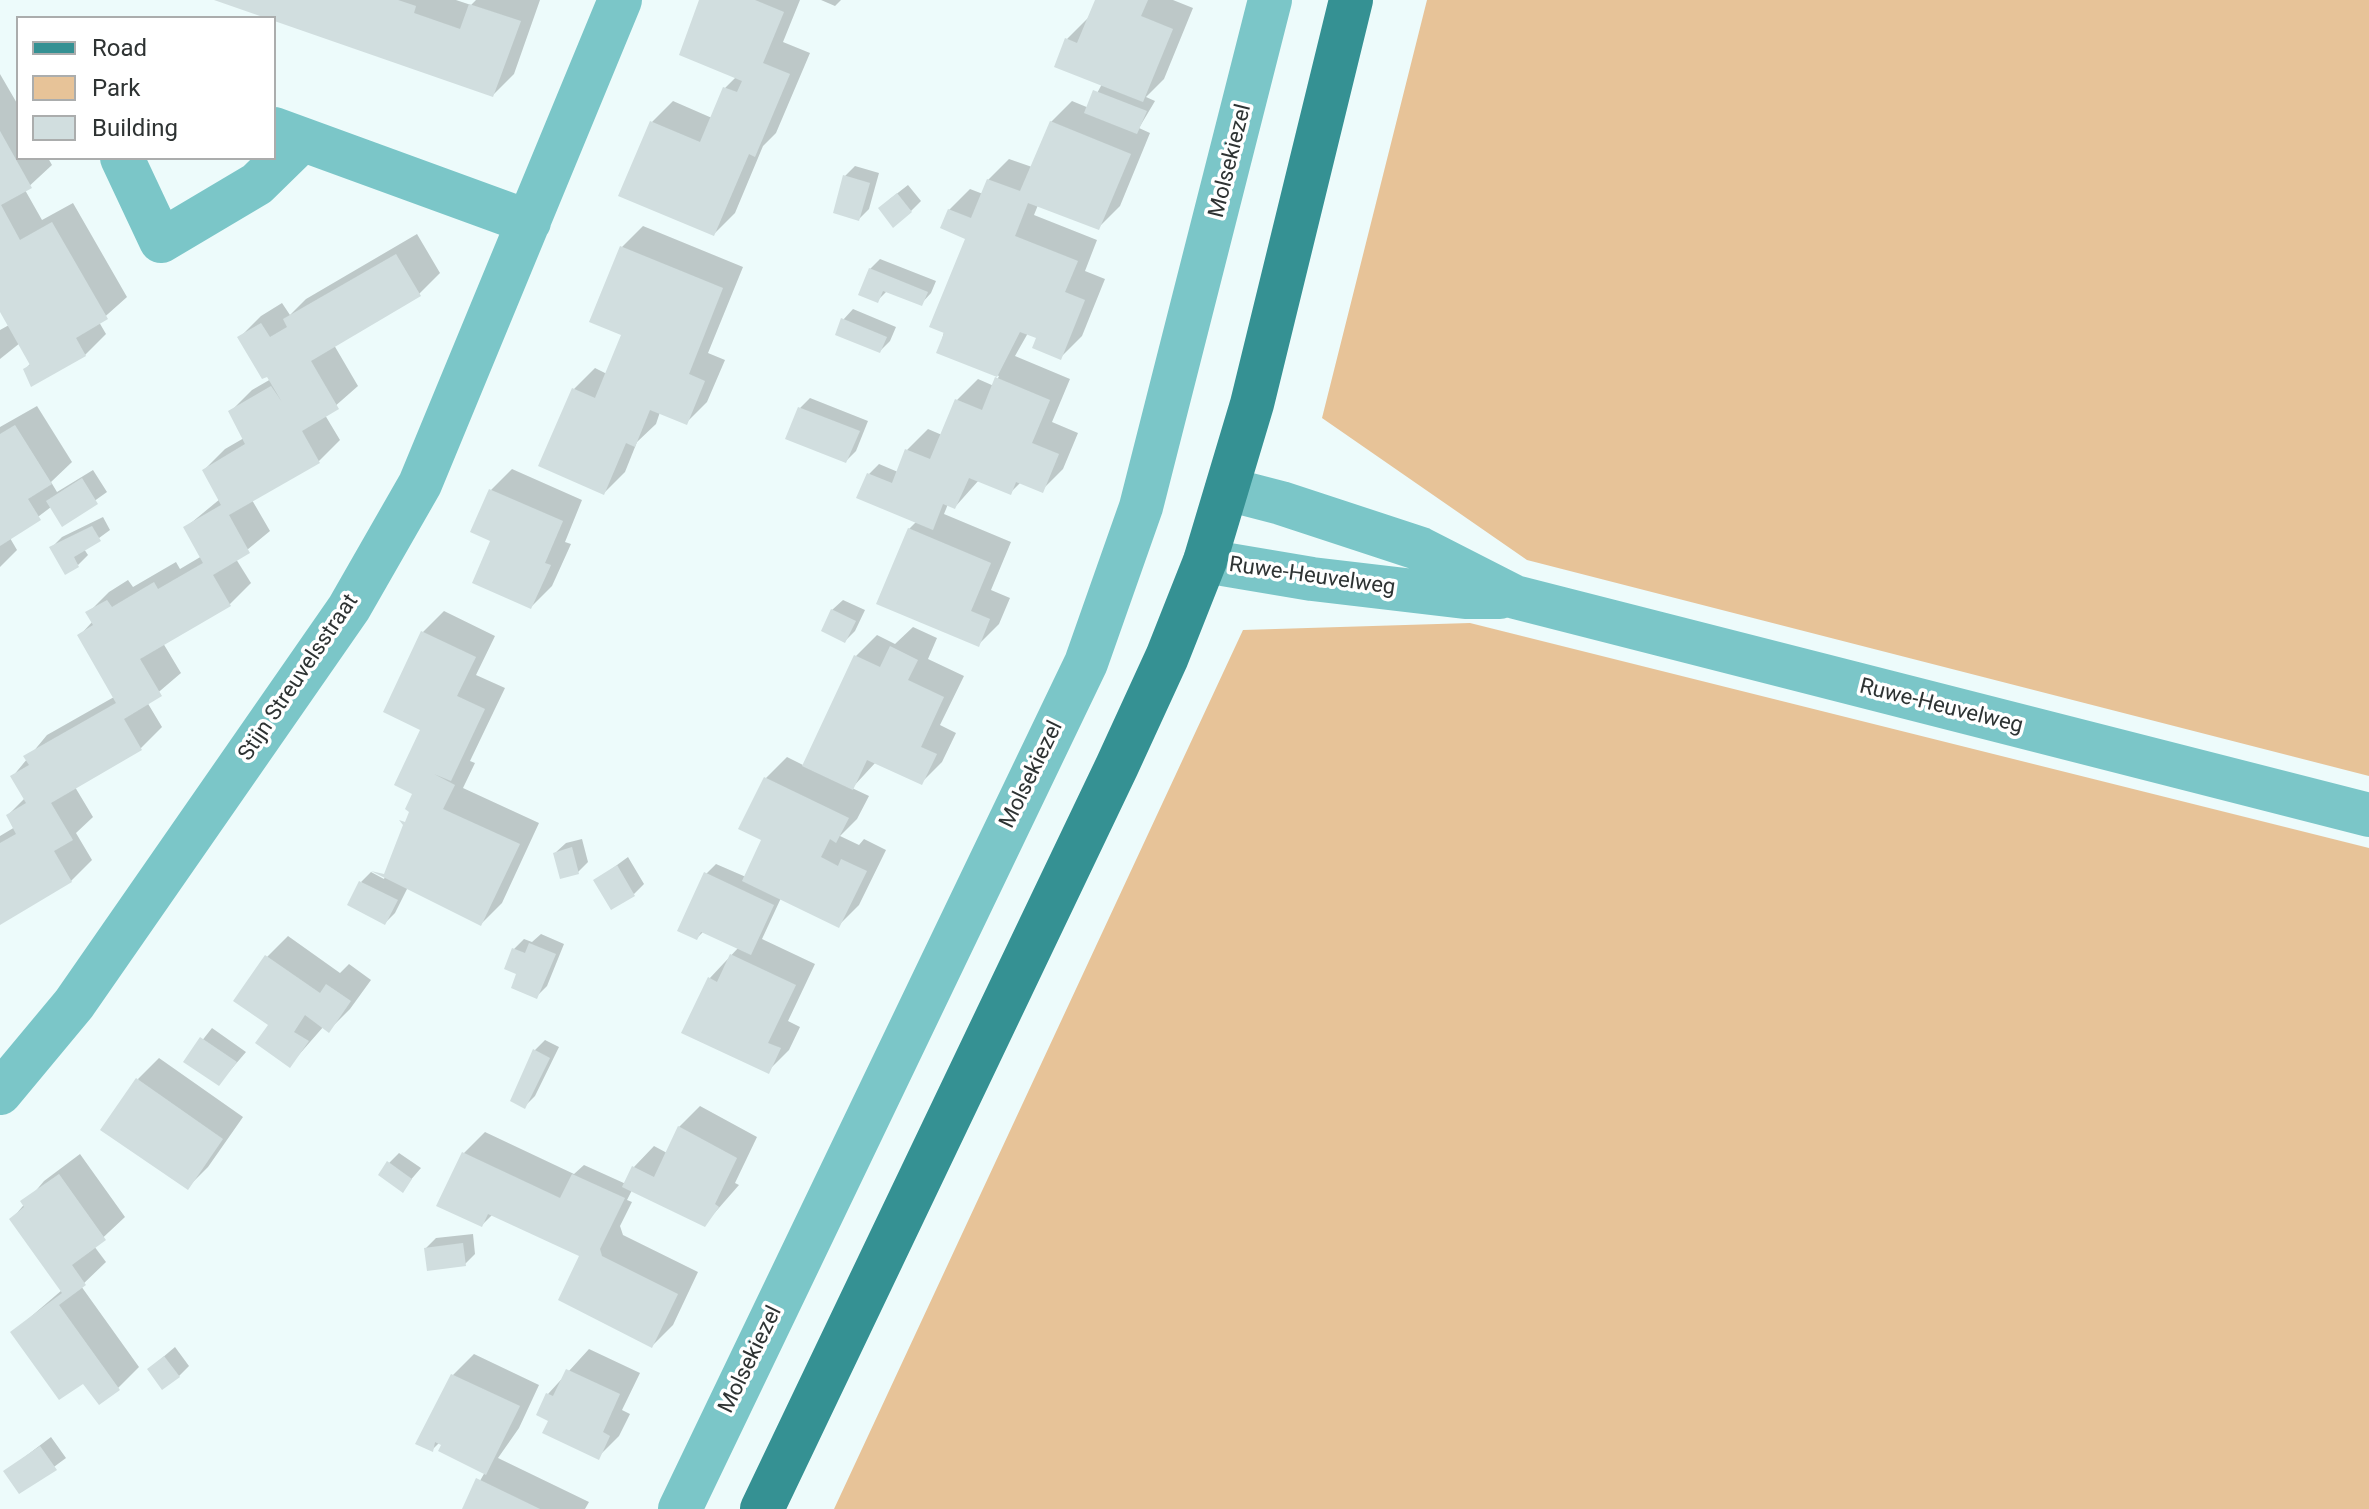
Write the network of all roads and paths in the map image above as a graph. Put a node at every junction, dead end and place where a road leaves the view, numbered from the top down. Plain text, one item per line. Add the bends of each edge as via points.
1 (620, 0) edge
2 (1270, 0) edge
3 (1351, 0) edge
4 (288, 134) edge
5 (276, 153) edge
6 (123, 160) edge
7 (272, 160) edge
8 (529, 222) junction
9 (1227, 489) junction
10 (1205, 561) junction
11 (1515, 597) junction
12 (2369, 815) edge
13 (0, 1093) edge
14 (680, 1509) edge
15 (762, 1509) edge

1 - 8 street, Stijn Streuvelsstraat
2 - 14 street, Molsekiezel via 1141,507 1086,663
3 - 9 main road
4 - 5 street
4 - 8 street
6 - 7 street via 161,241 257,184
8 - 13 street, Stijn Streuvelsstraat via 420,484 349,608 74,1004
9 - 10 main road
9 - 11 street, Ruwe-Heuvelweg via 1421,549
10 - 11 street, Ruwe-Heuvelweg via 1465,597
10 - 15 main road via 1117,766
11 - 12 street, Ruwe-Heuvelweg

